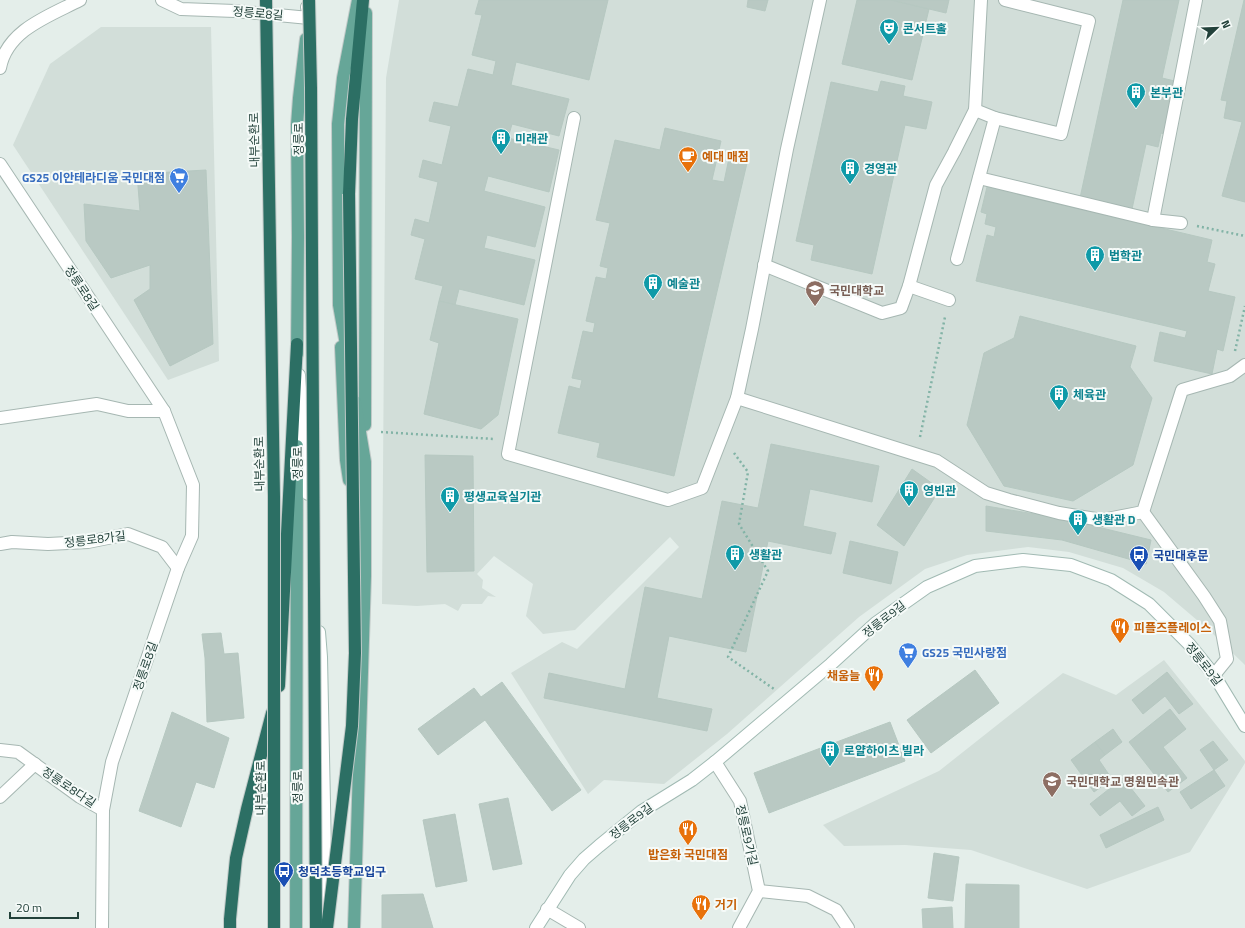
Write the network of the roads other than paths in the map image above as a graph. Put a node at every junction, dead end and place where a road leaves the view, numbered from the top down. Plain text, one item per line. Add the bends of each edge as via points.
1 (80, 0) edge
2 (162, 0) edge
3 (266, 0) edge
4 (306, 0) edge
5 (309, 0) edge
6 (313, 0) edge
7 (358, 0) edge
8 (362, 0) edge
9 (366, 0) edge
10 (820, 0) edge
11 (981, 0) edge
12 (1005, 0) edge
13 (1196, 0) edge
14 (309, 18) junction
15 (0, 68) edge
16 (975, 110) junction
17 (574, 118) dead end
18 (995, 118) junction
19 (0, 164) edge
20 (979, 178) junction
21 (1153, 220) junction
22 (1181, 223) road end
23 (957, 259) dead end
24 (764, 265) junction
25 (909, 286) junction
26 (949, 300) road end
27 (339, 305) junction
28 (297, 344) junction
29 (1245, 365) edge
30 (736, 398) junction
31 (164, 411) junction
32 (0, 418) edge
33 (365, 462) junction
34 (1143, 512) junction
35 (0, 544) edge
36 (178, 568) junction
37 (365, 576) junction
38 (1214, 675) junction
39 (1245, 726) edge
40 (0, 750) edge
41 (715, 762) junction
42 (35, 764) junction
43 (0, 798) edge
44 (103, 810) junction
45 (759, 891) junction
46 (548, 909) junction
47 (102, 928) edge
48 (230, 928) edge
49 (274, 928) edge
50 (296, 928) edge
51 (316, 928) edge
52 (327, 928) edge
53 (354, 928) edge
54 (536, 928) edge
55 (580, 928) edge
56 (739, 928) edge
57 (848, 928) edge

1 - 15 street via 20,34 6,50
2 - 14 street, 정릉로8길 via 181,9
3 - 49 highway, 내부순환로, bridge via 274,496
4 - 14 street
5 - 51 highway, bridge
6 - 14 main road, 정릉로
7 - 27 main road via 342,78 338,124
8 - 52 highway, bridge via 352,119 349,194 355,653 352,726
9 - 33 main road
10 - 24 street
11 - 16 street
12 - 18 street via 1089,21 1061,134
13 - 21 street
14 - 28 main road, 정릉로 via 297,125
16 - 18 street
16 - 25 street via 936,184
17 - 30 street via 508,454 668,500 702,488
18 - 20 street
19 - 31 street, 정릉로8길
20 - 21 street
20 - 23 street
21 - 22 street
24 - 25 street via 882,313 901,308
24 - 30 street
25 - 26 street
27 - 33 main road
27 - 37 main road via 346,460
28 - 48 highway, bridge via 279,684 236,858
28 - 50 main road, 정릉로
28 - 52 street via 321,657
29 - 34 street via 1230,376 1182,390
30 - 34 street via 937,461 986,493 1016,502 1102,520
31 - 32 street via 128,411 97,404
31 - 36 street, 정릉로8길 via 193,485 192,536
33 - 37 main road
34 - 38 street via 1220,621 1227,659
35 - 36 street, 정릉로8가길 via 88,542 128,534 162,547
36 - 44 street, 정릉로8길 via 112,762
37 - 53 main road
38 - 39 street, 정릉로9길
38 - 41 street, 정릉로9길 via 1189,644 1149,604 1111,580 1071,565 1023,560 975,566 927,587 876,623
40 - 42 street, 정릉로8다길 via 18,752
41 - 45 street, 정릉로9가길 via 740,802
41 - 46 street, 정릉로9길 via 692,780 642,811 584,859 570,875
42 - 43 street, 정릉로8다길
42 - 44 street, 정릉로8다길 via 80,797
44 - 47 street, 정릉로8길
45 - 56 street
45 - 57 street via 808,896 836,910
46 - 54 street, 정릉로9길
46 - 55 street

